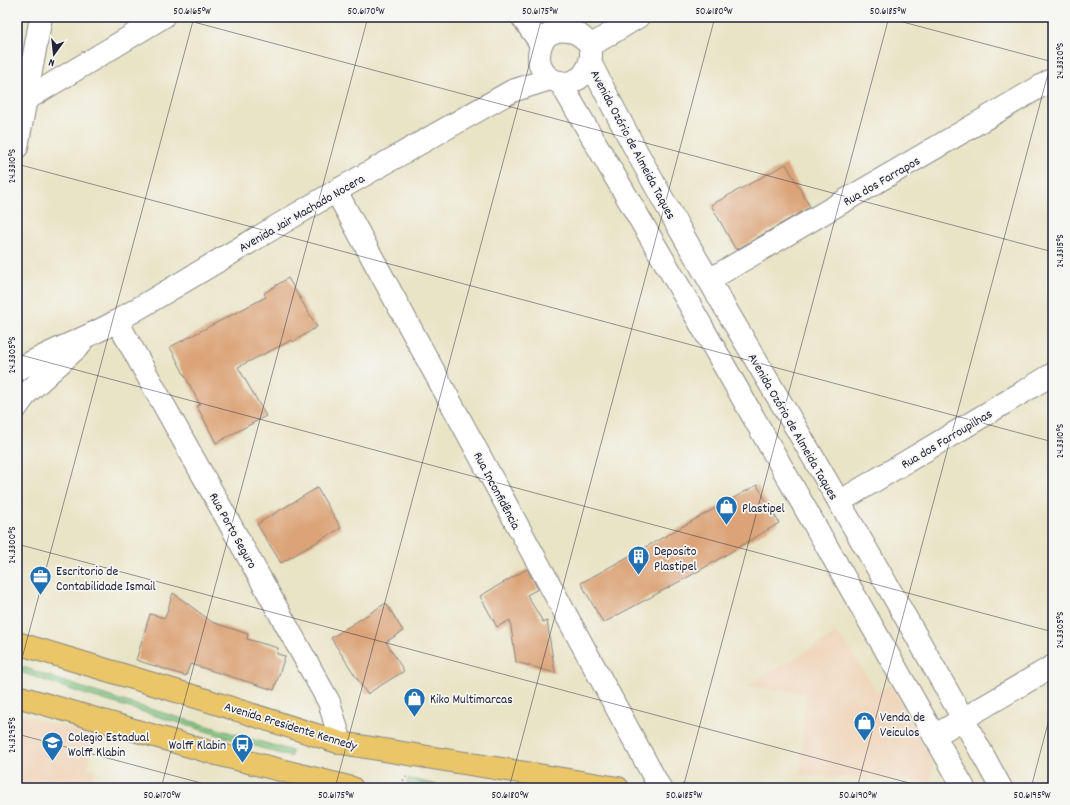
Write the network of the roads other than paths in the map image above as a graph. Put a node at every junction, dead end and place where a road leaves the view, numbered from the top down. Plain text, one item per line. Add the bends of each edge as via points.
1 (41, 17) edge
2 (163, 17) edge
3 (522, 17) edge
4 (638, 17) edge
5 (558, 24) edge
6 (539, 51) junction
7 (590, 54) junction
8 (1053, 79) edge
9 (555, 81) junction
10 (512, 91) junction
11 (22, 95) edge
12 (17, 147) edge
13 (336, 191) junction
14 (709, 280) junction
15 (117, 321) junction
16 (92, 335) junction
17 (17, 370) edge
18 (1053, 374) edge
19 (17, 407) edge
20 (839, 502) junction
21 (17, 643) edge
22 (1053, 666) edge
23 (17, 696) edge
24 (963, 718) junction
25 (934, 736) junction
26 (341, 743) junction
27 (352, 788) edge
28 (618, 788) edge
29 (660, 788) edge
30 (964, 788) edge
31 (1001, 788) edge

1 - 11 street
2 - 11 street
3 - 6 street
4 - 7 street
5 - 6 street
5 - 7 street via 585,40
6 - 9 street via 541,70
6 - 10 street, Avenida Jair Machado Nocera
7 - 9 street via 586,71 579,78 570,82
7 - 14 street, Avenida Ozório de Almeida Taques via 620,122
8 - 14 street, Rua dos Farrapos
9 - 10 street, Avenida Jair Machado Nocera
9 - 25 street via 684,295
10 - 13 street, Avenida Jair Machado Nocera
11 - 12 street
13 - 15 street, Avenida Jair Machado Nocera
13 - 29 street, Rua Inconfidência
14 - 20 street, Avenida Ozório de Almeida Taques
15 - 16 street, Avenida Jair Machado Nocera
15 - 26 street, Rua Porto Seguro via 329,702
16 - 17 street, Avenida Jair Machado Nocera
16 - 19 street, Avenida Jair Machado Nocera via 27,393
18 - 20 street, Rua dos Farroupilhas
20 - 24 street, Avenida Ozório de Almeida Taques
21 - 26 main road, Avenida Presidente Kennedy
22 - 24 street
23 - 27 main road via 213,754
24 - 25 street
24 - 31 street, Avenida Ozório de Almeida Taques
25 - 30 street
26 - 28 main road, Avenida Presidente Kennedy

